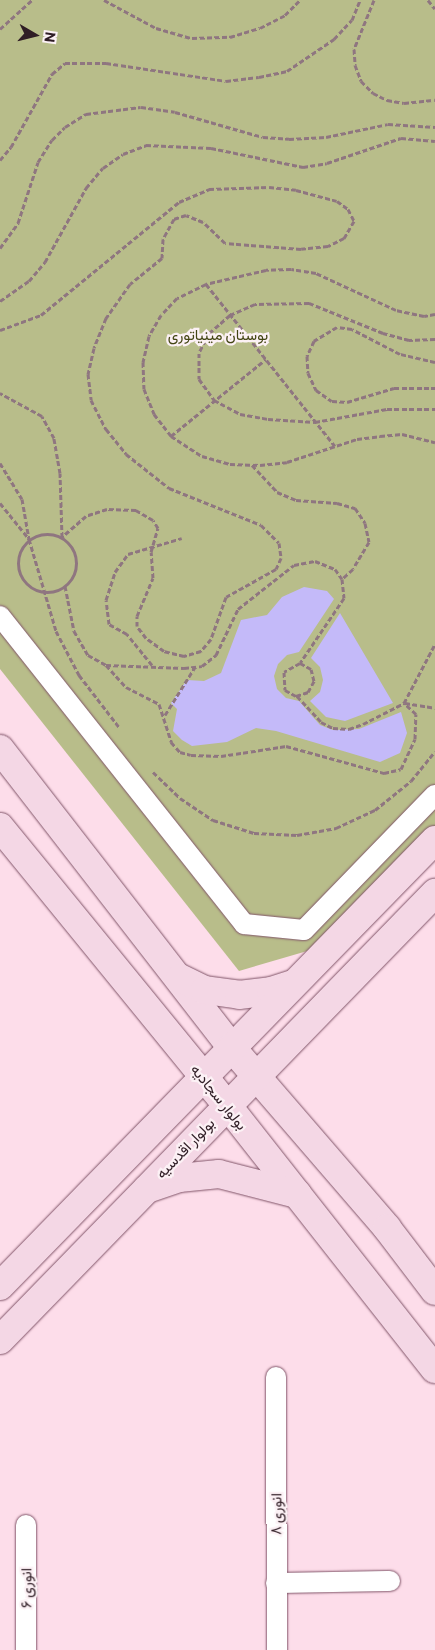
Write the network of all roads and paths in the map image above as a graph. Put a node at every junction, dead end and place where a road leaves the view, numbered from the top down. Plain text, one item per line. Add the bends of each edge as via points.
1 (32, 0) edge
2 (104, 0) edge
3 (300, 0) edge
4 (360, 0) edge
5 (374, 0) edge
6 (428, 0) edge
7 (435, 9) edge
8 (0, 29) edge
9 (435, 100) edge
10 (435, 128) edge
11 (435, 141) edge
12 (0, 160) edge
13 (0, 248) edge
14 (206, 284) junction
15 (0, 301) edge
16 (435, 314) edge
17 (230, 315) junction
18 (0, 330) edge
19 (435, 339) edge
20 (266, 359) junction
21 (435, 362) edge
22 (435, 388) edge
23 (0, 393) edge
24 (214, 400) junction
25 (435, 409) edge
26 (315, 422) junction
27 (171, 436) junction
28 (435, 442) edge
29 (335, 446) junction
30 (0, 463) edge
31 (251, 465) junction
32 (0, 503) edge
33 (62, 537) junction
34 (182, 538) dead end
35 (29, 539) junction
36 (153, 545) junction
37 (342, 579) junction
38 (65, 586) junction
39 (44, 592) junction
40 (0, 616) edge
41 (435, 644) edge
42 (300, 663) junction
43 (106, 664) junction
44 (152, 665) junction
45 (195, 667) junction
46 (296, 696) junction
47 (404, 703) junction
48 (435, 708) edge
49 (164, 715) junction
50 (121, 730) dead end
51 (0, 749) edge
52 (435, 751) edge
53 (151, 769) dead end
54 (435, 795) edge
55 (0, 827) edge
56 (435, 840) edge
57 (435, 893) edge
58 (176, 976) junction
59 (293, 983) junction
60 (231, 1046) junction
61 (256, 1075) junction
62 (202, 1077) junction
63 (227, 1105) junction
64 (146, 1189) junction
65 (297, 1194) junction
66 (0, 1286) edge
67 (435, 1291) edge
68 (0, 1340) edge
69 (435, 1369) edge
70 (276, 1377) dead end
71 (26, 1525) dead end
72 (390, 1581) dead end
73 (276, 1583) junction
74 (26, 1650) edge
75 (277, 1650) edge

1 - 8 path
2 - 3 path via 156,28 192,38 230,37 260,28 285,15
4 - 12 path via 352,20 334,39 286,71 277,73 226,81 106,62 65,63 52,74 11,147
5 - 9 path via 354,49 361,81 373,93 387,100 404,103
6 - 7 path
10 - 13 path via 388,124 326,137 289,139 263,137 174,112 140,107 86,114 65,126 52,140 38,162 18,223
11 - 15 path via 401,138 327,163 304,167 210,148 146,145 123,154 103,168 86,188 45,262 29,281
14 - 16 path via 291,268 338,282 396,310 424,316
14 - 17 path
14 - 27 path via 177,298 160,315 144,353 144,389 154,414
17 - 19 path via 254,304 309,303 409,340
17 - 20 path
17 - 24 path via 209,333 199,353 199,379
18 - 36 path via 42,314 179,202 209,189 269,187 296,190 337,201 348,209 354,220 344,238 328,246 301,249 225,243 203,222 186,215 174,220 163,238 162,258 130,284 106,318 88,374 91,400 106,429 126,454 169,488 261,525 279,543 281,558 276,569 226,597 211,639 201,652 184,656 164,651 146,638 137,626 136,616 153,578 150,561
20 - 24 path
20 - 26 path
21 - 22 path via 400,354 352,329 337,327 314,341 307,356 308,373 316,390 332,401 347,402 394,388
23 - 33 path via 42,416 54,438 60,473
24 - 26 path via 240,414
24 - 27 path
25 - 26 path via 387,409
26 - 29 path
27 - 31 path via 202,456 230,464
28 - 29 path via 402,434 357,439
29 - 31 path via 288,462
30 - 35 path via 22,499
31 - 37 path via 277,492 296,500 337,503 355,508 366,523 369,542 353,569
32 - 35 path
33 - 35 path via 40,534
33 - 36 path via 86,516 107,509 136,510 153,520 158,528
33 - 38 path via 71,545 76,561 73,578
34 - 36 path
35 - 39 path
35 - 39 path via 18,559 19,571 24,581
36 - 44 path via 128,554 114,572 105,612 109,624 132,639
37 - 42 path via 344,598
37 - 45 path via 335,569 315,561 294,565 238,609 216,655 202,666
38 - 39 path
38 - 43 path via 74,631 88,655
39 - 50 path via 56,631 79,675
40 - 54 street via 244,924 304,930
41 - 47 path
42 - 46 path via 288,667 282,678 285,690
42 - 46 path via 311,669 314,681 308,692
43 - 44 path
43 - 49 path via 126,687 159,704
44 - 45 path
45 - 49 path
46 - 47 path via 321,722 333,728 349,729
47 - 48 path
47 - 49 path via 416,714 415,739 401,769 384,773 286,746 221,756 191,755 180,752 171,742
51 - 58 main road
52 - 53 path via 411,781 375,810 336,828 297,834 254,833 213,820 180,798
55 - 62 main road, بولوار سجادیه
56 - 59 main road
57 - 61 main road, بولوار اقدسیه
58 - 59 main road via 205,990 240,995 271,991
58 - 60 main road
59 - 60 main road
60 - 61 main road
60 - 62 main road
61 - 63 main road, بولوار اقدسیه
61 - 67 main road via 387,1228
62 - 63 main road, بولوار سجادیه
62 - 66 main road
63 - 64 main road, بولوار اقدسیه
63 - 65 main road, بولوار سجادیه
64 - 65 main road via 179,1178 219,1174
64 - 68 main road, بولوار اقدسیه
65 - 69 main road, بولوار سجادیه
70 - 73 street, انوری ۸
71 - 74 street, انوری ۶
72 - 73 street
73 - 75 street, انوری ۸

